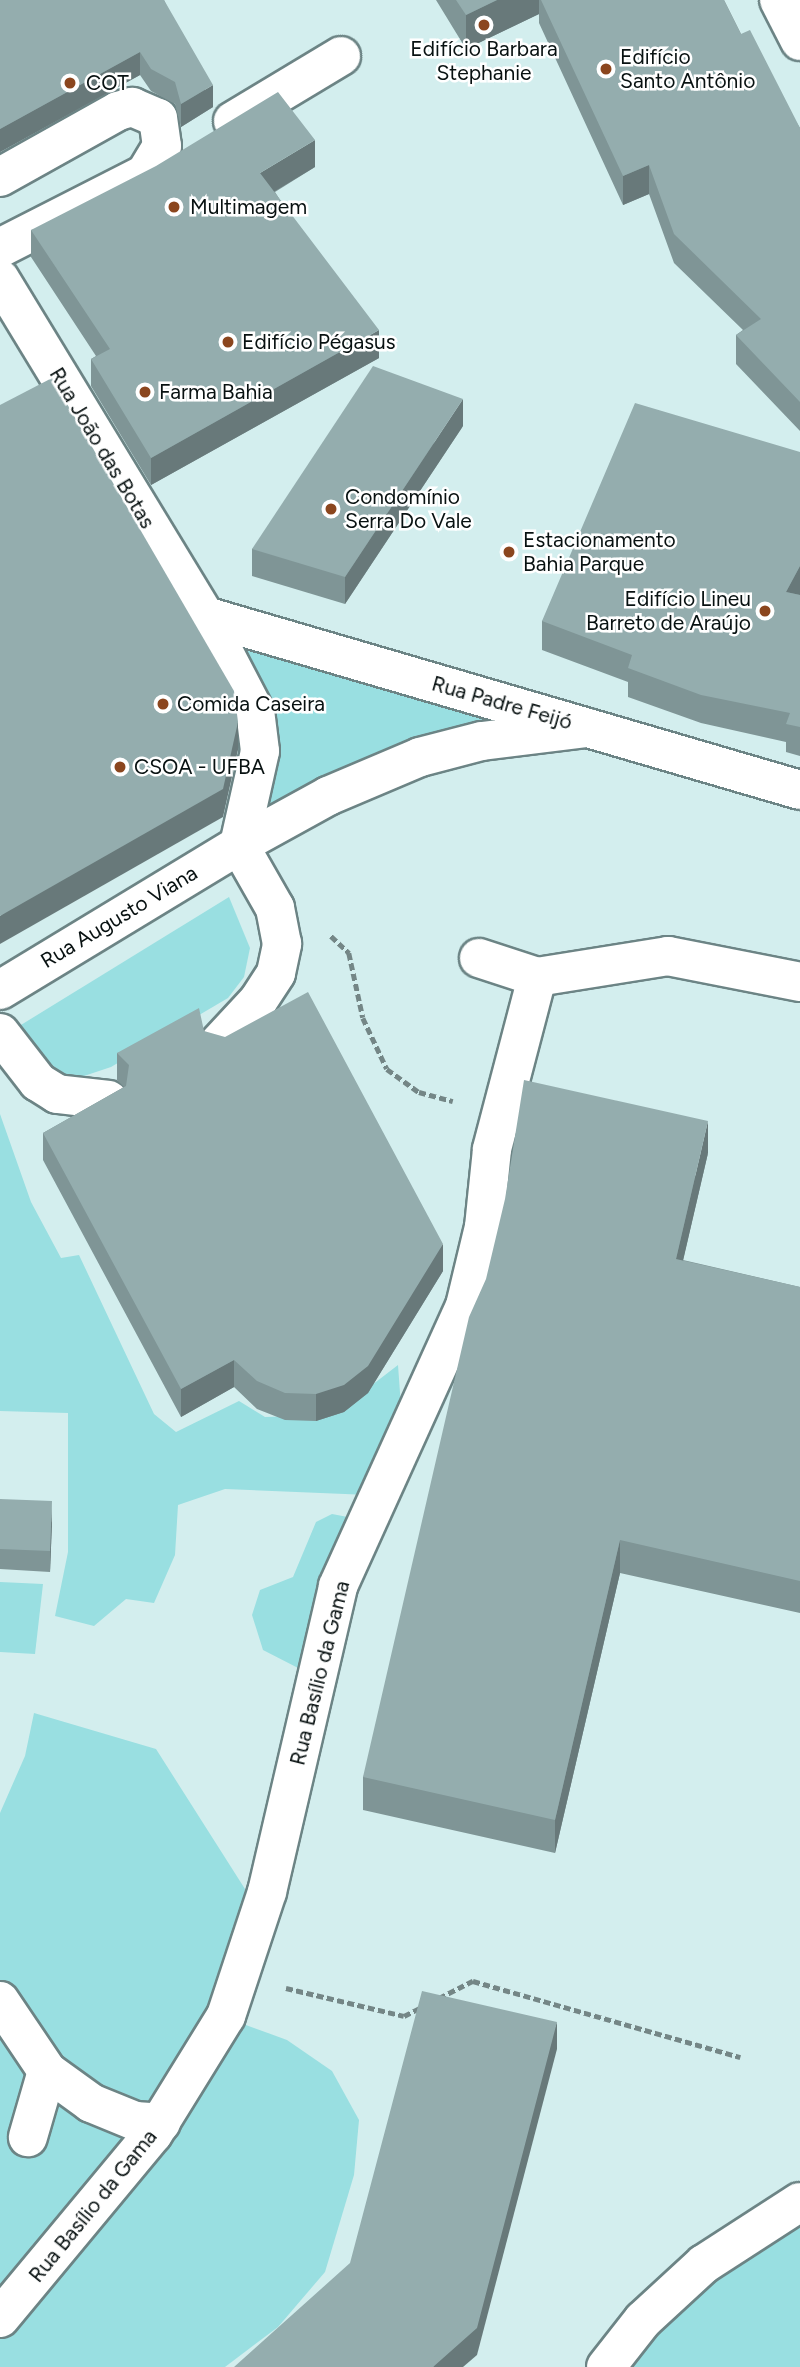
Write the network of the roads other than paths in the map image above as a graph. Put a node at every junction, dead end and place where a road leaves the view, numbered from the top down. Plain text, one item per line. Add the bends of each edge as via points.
1 (341, 56) dead end
2 (145, 174) junction
3 (0, 177) edge
4 (0, 248) edge
5 (0, 279) edge
6 (205, 616) junction
7 (587, 729) junction
8 (800, 790) edge
9 (239, 845) junction
10 (479, 958) dead end
11 (537, 977) junction
12 (800, 982) edge
13 (0, 990) edge
14 (0, 1033) edge
15 (219, 1043) edge
16 (108, 1100) edge
17 (0, 2001) edge
18 (47, 2071) junction
19 (161, 2123) junction
20 (29, 2137) dead end
21 (800, 2202) edge
22 (0, 2318) edge
23 (607, 2367) edge

1 - 2 main road
2 - 3 main road via 156,162 161,133 158,118 132,107 106,116
2 - 4 main road
5 - 6 main road, Rua João das Botas
6 - 7 main road, Rua Padre Feijó
6 - 9 main road via 255,712 260,751
7 - 8 main road, Rua Padre Feijó
7 - 9 main road, Rua Augusto Viana via 482,741 420,757 328,796
9 - 13 main road, Rua Augusto Viana
9 - 15 main road via 275,908 282,944 276,973
10 - 11 main road
11 - 12 main road via 668,956
11 - 19 main road, Rua Basílio da Gama via 501,1113 465,1307 338,1586 267,1892 241,1978 226,2016
14 - 16 main road via 38,1082 57,1094
17 - 18 main road
18 - 19 main road via 91,2103 135,2121
18 - 20 main road
19 - 22 main road, Rua Basílio da Gama
21 - 23 main road via 704,2264 643,2320

